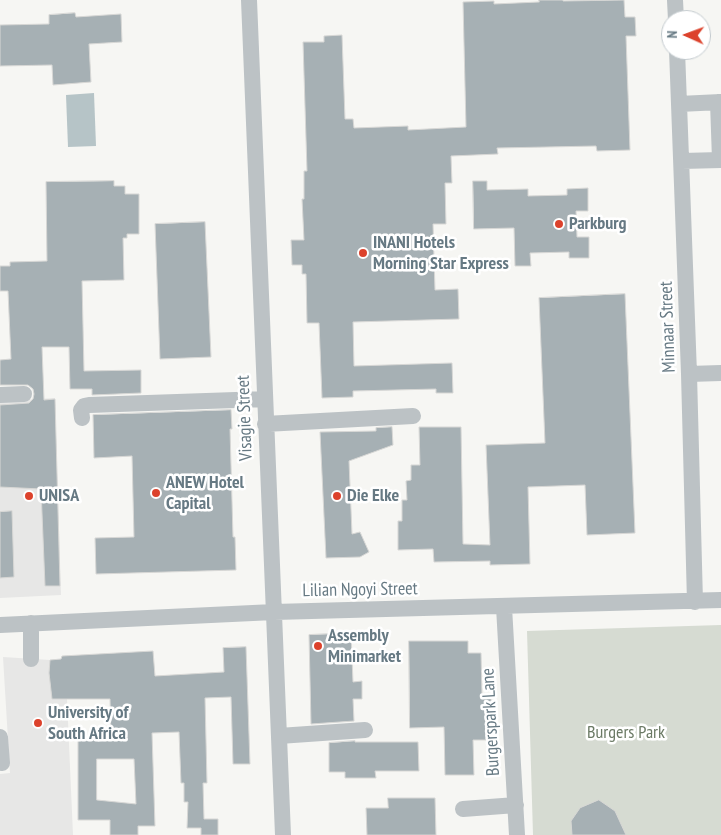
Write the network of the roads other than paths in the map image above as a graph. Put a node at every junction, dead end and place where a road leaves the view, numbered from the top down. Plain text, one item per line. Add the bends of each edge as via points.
1 (249, 0) edge
2 (677, 60) edge
3 (720, 102) edge
4 (679, 104) junction
5 (721, 160) edge
6 (682, 161) junction
7 (721, 373) edge
8 (690, 374) junction
9 (24, 394) dead end
10 (0, 395) edge
11 (265, 399) junction
12 (413, 416) dead end
13 (82, 418) dead end
14 (266, 424) junction
15 (721, 600) edge
16 (695, 602) junction
17 (504, 607) junction
18 (274, 612) junction
19 (31, 623) junction
20 (0, 625) edge
21 (31, 658) dead end
22 (365, 730) dead end
23 (279, 736) junction
24 (0, 737) edge
25 (2, 763) dead end
26 (516, 805) junction
27 (463, 809) dead end
28 (283, 835) edge
29 (516, 835) edge

1 - 11 street, Visagie Street
2 - 4 street, Minnaar Street
3 - 4 street
3 - 5 street
4 - 6 street, Minnaar Street
5 - 6 street
6 - 8 street, Minnaar Street
7 - 8 street
8 - 16 street, Minnaar Street
9 - 10 street
11 - 13 street via 89,405 81,410
11 - 14 street, Visagie Street
12 - 14 street
14 - 18 street, Visagie Street
15 - 16 street, Lilian Ngoyi Street
16 - 17 street, Lilian Ngoyi Street
17 - 18 street, Lilian Ngoyi Street
17 - 26 street, Burgerspark Lane
18 - 19 street, Lilian Ngoyi Street
18 - 23 street, Visagie Street
19 - 20 street, Lilian Ngoyi Street
19 - 21 street
22 - 23 street
23 - 28 street, Visagie Street
24 - 25 street
26 - 27 street
26 - 29 street, Burgerspark Lane

